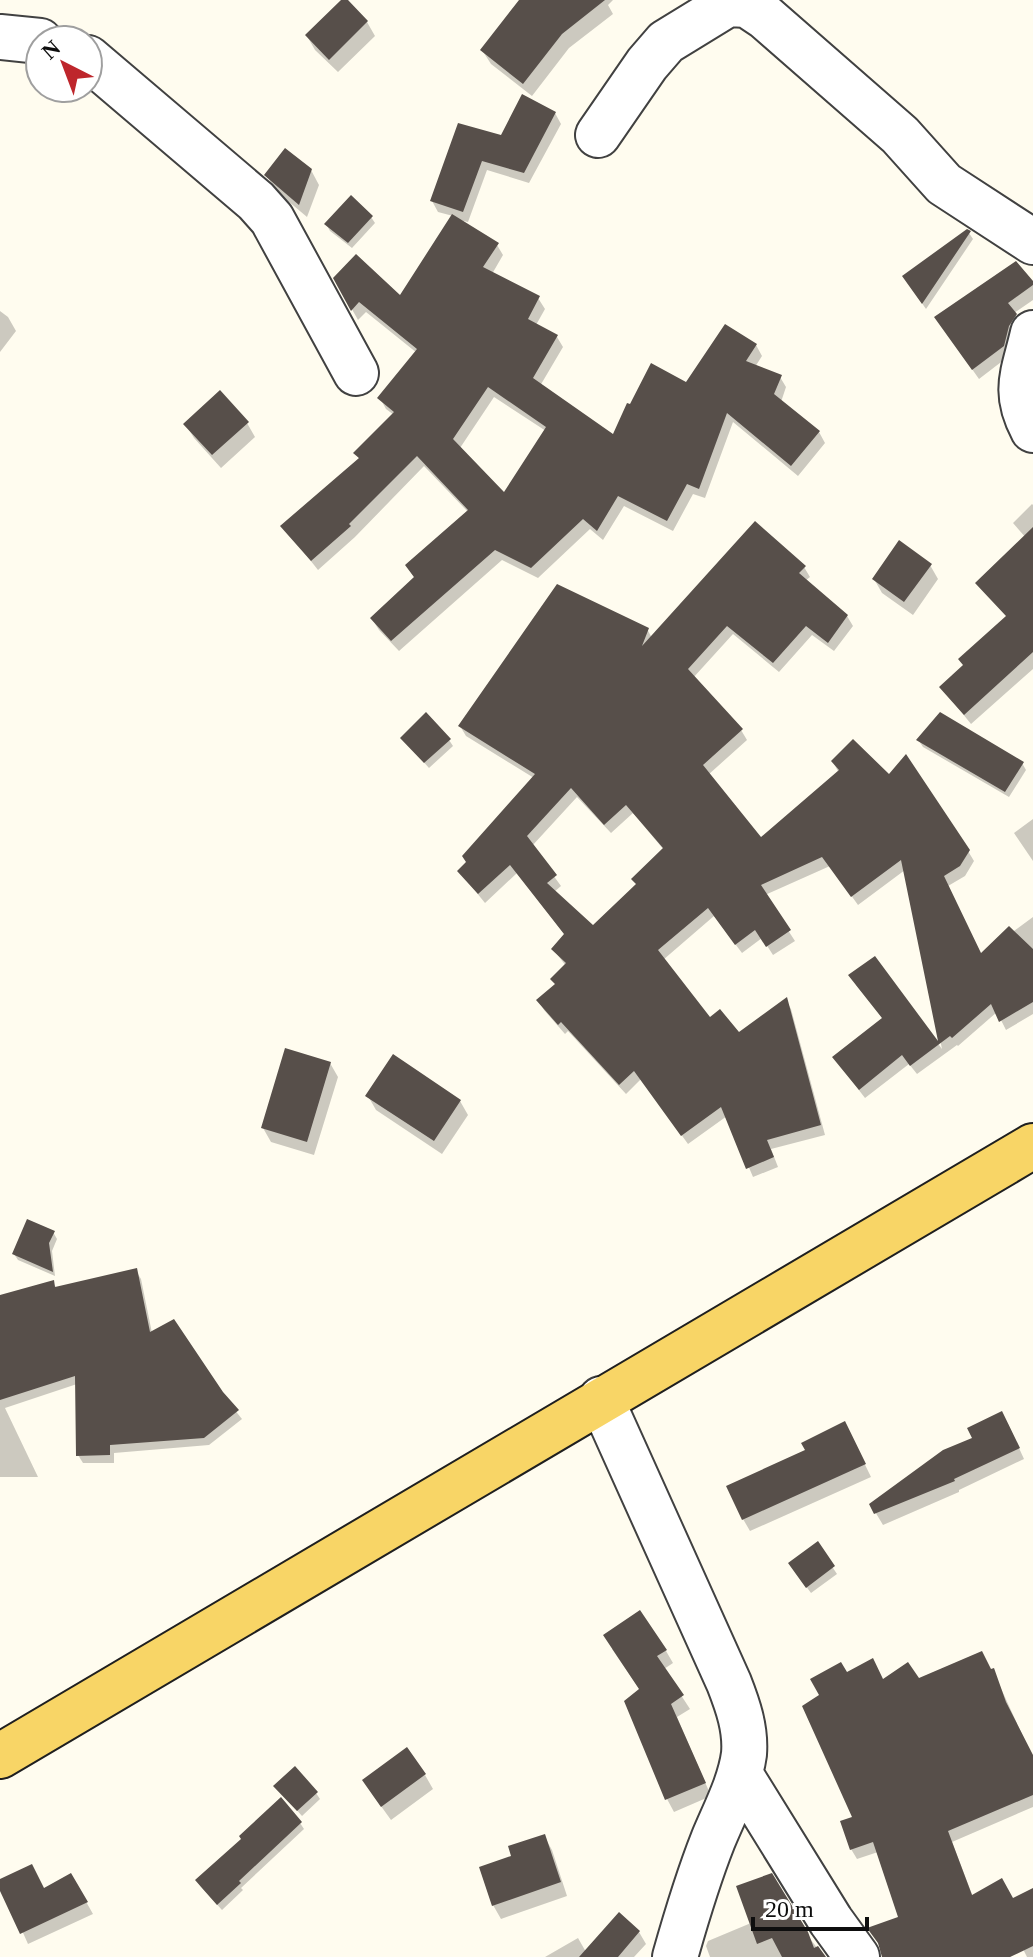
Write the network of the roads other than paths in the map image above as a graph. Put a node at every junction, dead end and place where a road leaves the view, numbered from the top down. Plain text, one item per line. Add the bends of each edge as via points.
1 (0, 37) edge
2 (24, 39) edge
3 (104, 72) edge
4 (598, 135) dead end
5 (1033, 242) edge
6 (1033, 333) edge
7 (356, 373) dead end
8 (1033, 430) edge
9 (1033, 1146) edge
10 (601, 1399) junction
11 (0, 1756) edge
12 (740, 1774) junction
13 (675, 1957) edge
14 (857, 1957) edge

1 - 2 street
3 - 7 street via 272,219
4 - 5 street via 666,42 728,4 747,5 900,135 944,184
6 - 8 street via 1020,400
9 - 10 main road
10 - 11 main road
10 - 12 street via 742,1717
12 - 13 street
12 - 14 street

